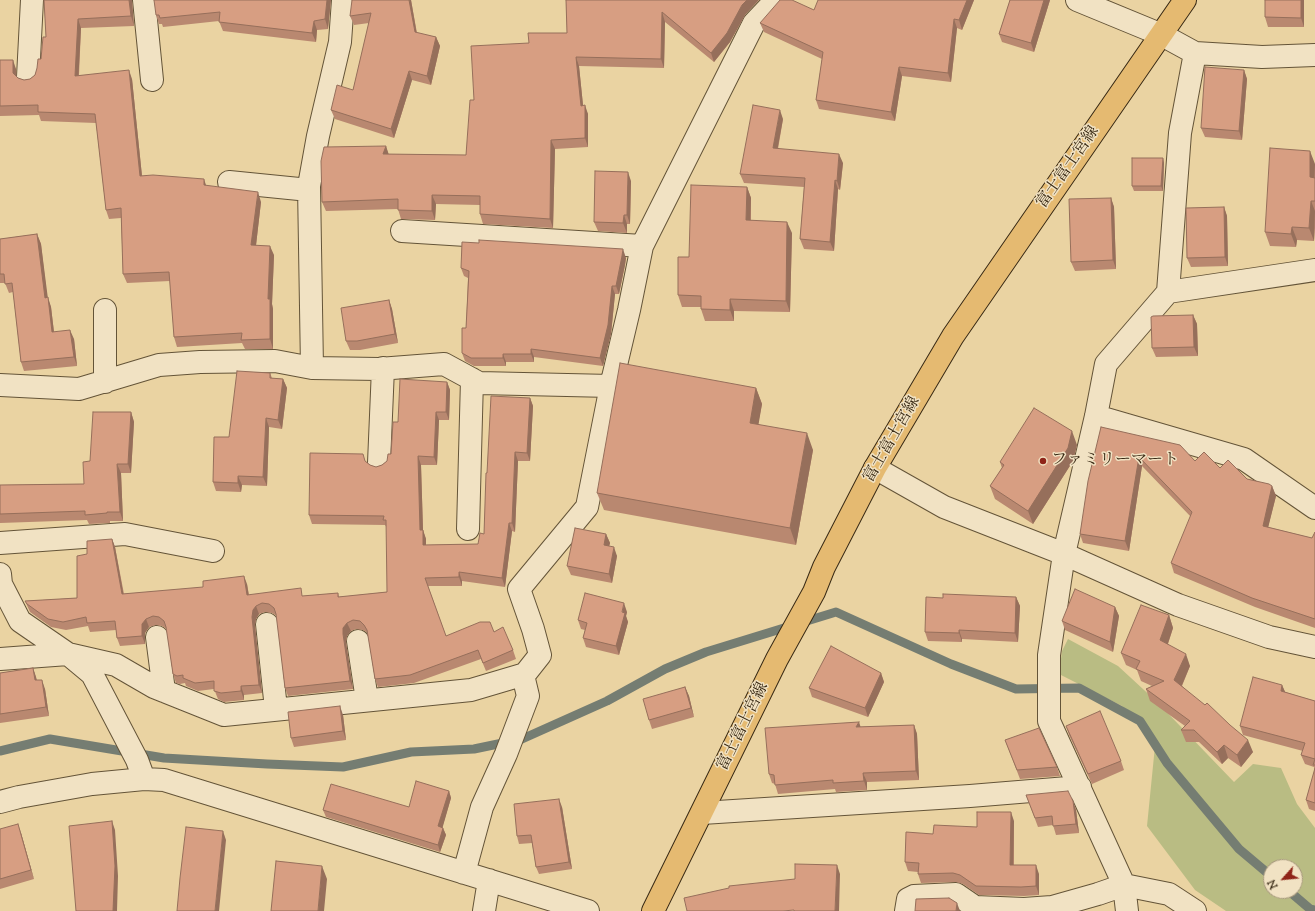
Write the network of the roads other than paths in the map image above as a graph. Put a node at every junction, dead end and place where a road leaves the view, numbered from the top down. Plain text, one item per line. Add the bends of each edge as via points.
1 (32, 0) edge
2 (144, 0) edge
3 (344, 0) edge
4 (776, 0) edge
5 (1078, 0) edge
6 (1185, 0) edge
7 (1162, 34) junction
8 (1195, 53) junction
9 (1315, 55) edge
10 (28, 77) dead end
11 (152, 80) dead end
12 (229, 182) dead end
13 (309, 190) junction
14 (402, 231) dead end
15 (642, 246) junction
16 (1315, 270) edge
17 (1168, 292) junction
18 (105, 310) dead end
19 (312, 368) junction
20 (383, 368) junction
21 (472, 379) junction
22 (104, 382) junction
23 (0, 385) edge
24 (611, 386) junction
25 (1096, 416) junction
26 (379, 463) dead end
27 (876, 468) junction
28 (1315, 508) edge
29 (468, 529) dead end
30 (0, 543) edge
31 (213, 551) dead end
32 (1064, 554) junction
33 (0, 574) edge
34 (267, 624) dead end
35 (157, 637) dead end
36 (358, 641) dead end
37 (1315, 647) edge
38 (68, 654) junction
39 (0, 659) edge
40 (523, 674) junction
41 (164, 691) junction
42 (367, 700) junction
43 (276, 710) junction
44 (141, 769) junction
45 (1080, 787) junction
46 (0, 802) edge
47 (702, 813) junction
48 (464, 873) junction
49 (489, 880) junction
50 (1124, 885) junction
51 (484, 911) edge
52 (588, 911) edge
53 (653, 911) edge
54 (906, 911) edge
55 (1127, 911) edge
56 (1195, 911) edge

1 - 10 street
2 - 11 street
3 - 13 street via 340,42 318,136
4 - 15 street via 754,23
5 - 7 street
6 - 7 main road, 富士富士宮線
7 - 8 street
7 - 27 main road, 富士富士宮線 via 953,336
8 - 9 street via 1262,57
8 - 17 street via 1180,133
12 - 13 street
13 - 19 street
14 - 15 street
15 - 24 street
16 - 17 street
17 - 25 street via 1106,364
18 - 22 street
19 - 20 street
19 - 22 street via 275,362 200,362 159,365
20 - 21 street via 444,364
20 - 26 street
21 - 24 street via 479,383
21 - 29 street
22 - 23 street via 79,389
24 - 40 street via 586,507 519,589 540,655
25 - 28 street via 1244,459
25 - 32 street
27 - 32 street via 944,507
27 - 47 main road, 富士富士宮線 via 824,567 814,592 777,659
30 - 31 street via 125,534
32 - 37 street via 1178,605 1269,637
32 - 45 street via 1049,655 1049,721
33 - 38 street via 1,584 20,621
34 - 43 street
35 - 41 street
36 - 42 street
38 - 39 street
38 - 41 street via 116,665
38 - 44 street via 92,674
40 - 42 street via 471,690
40 - 48 street via 528,696 482,807
41 - 43 street via 224,715
42 - 43 street
44 - 46 street via 92,784
44 - 48 street via 164,780
45 - 47 street
45 - 50 street
47 - 53 main road, 富士富士宮線
48 - 49 street
49 - 51 street
49 - 52 street
50 - 54 street via 1045,908 975,907 956,894 914,896 908,899
50 - 55 street
50 - 56 street via 1168,894

